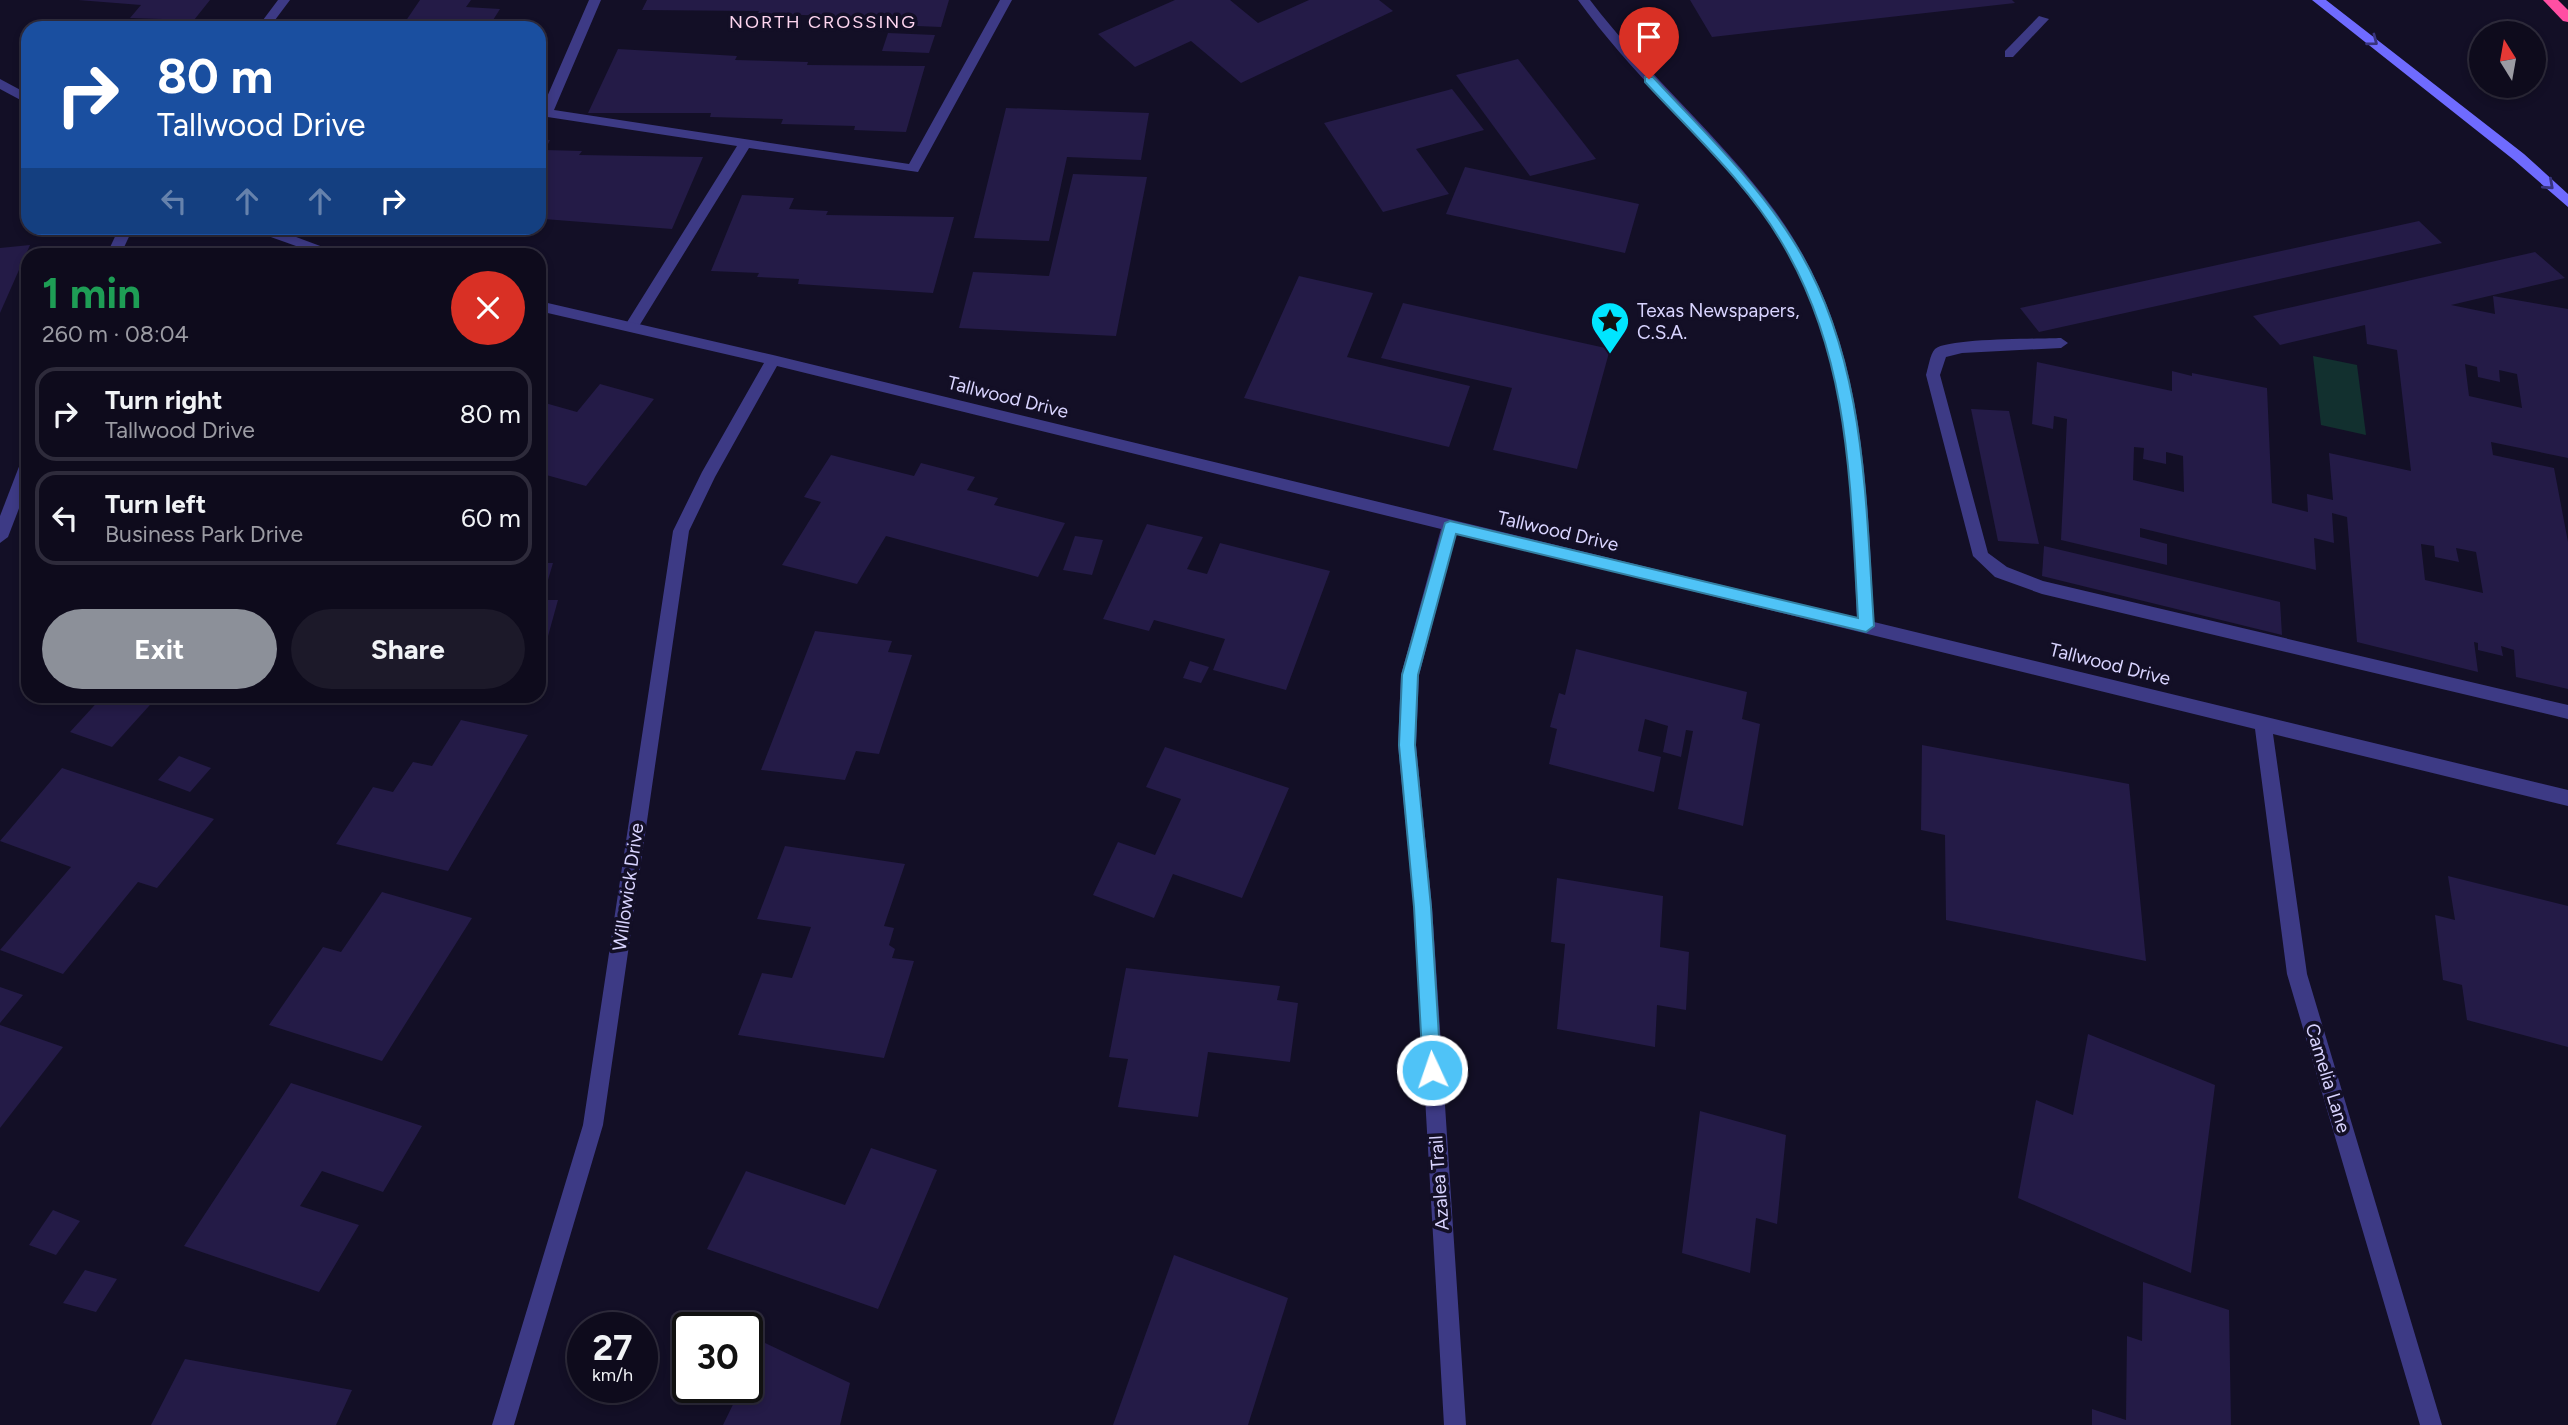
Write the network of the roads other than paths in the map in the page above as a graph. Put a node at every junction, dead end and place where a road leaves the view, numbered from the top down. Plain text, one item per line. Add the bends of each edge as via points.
1 (284, 0) edge
2 (595, 0) edge
3 (1006, 0) edge
4 (1584, 0) edge
5 (2318, 0) edge
6 (2550, 0) edge
7 (2568, 18) edge
8 (2043, 19) dead end
9 (268, 21) edge
10 (2009, 54) dead end
11 (0, 83) edge
12 (21, 96) edge
13 (746, 143) junction
14 (2568, 202) edge
15 (279, 235) edge
16 (317, 248) edge
17 (546, 308) edge
18 (631, 327) junction
19 (2061, 343) dead end
20 (773, 360) junction
21 (21, 482) edge
22 (1450, 527) junction
23 (0, 537) edge
24 (1866, 626) junction
25 (2568, 712) edge
26 (2263, 722) junction
27 (2568, 799) edge
28 (503, 1425) edge
29 (1455, 1425) edge
30 (2431, 1425) edge

1 - 9 street
2 - 13 street via 546,113
3 - 13 street via 913,169
4 - 24 street via 1638,68 1757,197 1788,242 1817,301 1844,383 1856,464
5 -> 14 main road
6 - 7 highway
8 - 10 street
11 - 12 street
13 - 18 street
15 - 16 street
17 - 18 street, Tallwood Drive
18 - 20 street, Tallwood Drive
19 - 25 street via 1940,353 1933,375 1981,556 2001,572 2042,587
20 - 22 street, Tallwood Drive
20 - 28 street, Willowick Drive via 681,531 593,1125
21 - 23 street
22 - 24 street, Tallwood Drive
22 - 29 street, Azalea Trail via 1410,675 1407,745 1423,907
24 - 26 street, Tallwood Drive
26 - 27 street, Tallwood Drive
26 - 30 street, Camelia Lane via 2297,974

